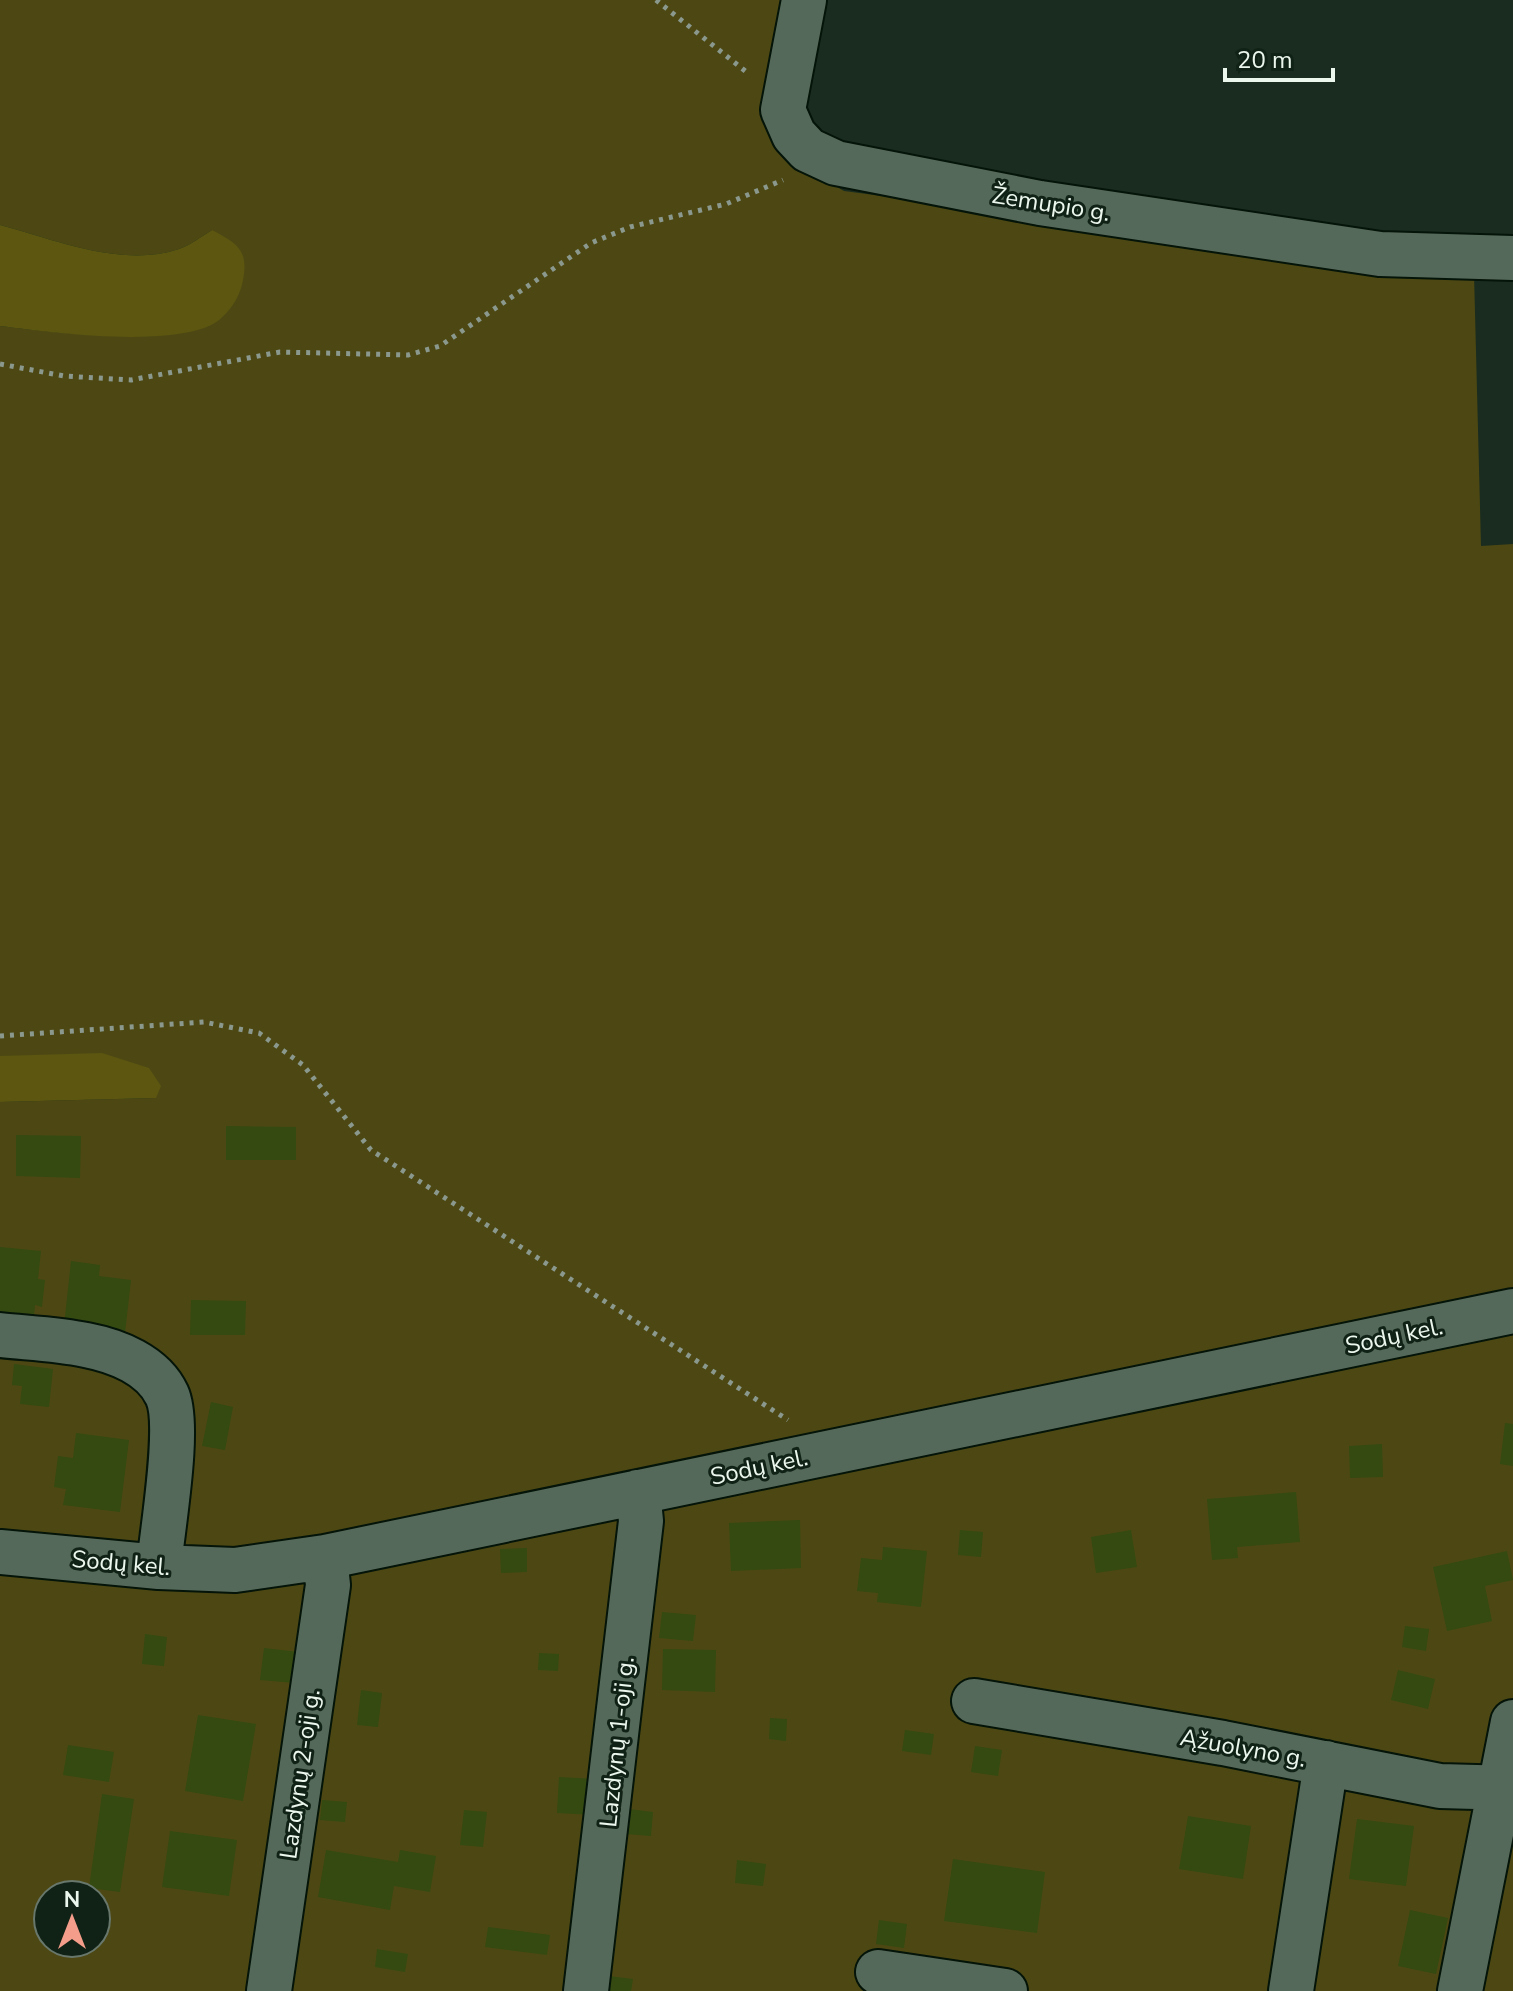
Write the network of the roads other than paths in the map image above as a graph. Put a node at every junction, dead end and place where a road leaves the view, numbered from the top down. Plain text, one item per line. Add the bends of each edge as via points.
1 (804, 0) edge
2 (1513, 258) edge
3 (1513, 1311) edge
4 (0, 1335) edge
5 (638, 1492) junction
6 (0, 1552) edge
7 (325, 1557) junction
8 (159, 1567) junction
9 (974, 1701) dead end
10 (1513, 1722) edge
11 (1326, 1763) junction
12 (1506, 1788) edge
13 (878, 1972) dead end
14 (269, 1991) edge
15 (586, 1991) edge
16 (1005, 1991) edge
17 (1291, 1991) edge
18 (1460, 1991) edge

1 - 2 street, Žemupio g. via 783,110 808,150 836,163 1055,206 1380,254
3 - 5 street, Sodų kel.
4 - 8 street via 87,1345 127,1357 152,1373 168,1397 172,1430
5 - 7 street, Sodų kel.
5 - 15 street, Lazdynų 1-oji g. via 641,1521
6 - 8 street, Sodų kel.
7 - 8 street, Sodų kel. via 235,1570
7 - 14 street, Lazdynų 2-oji g. via 328,1585
9 - 11 street, Ąžuolyno g.
10 - 12 street
11 - 12 street, Ąžuolyno g. via 1440,1786
11 - 17 street
12 - 18 street
13 - 16 street

